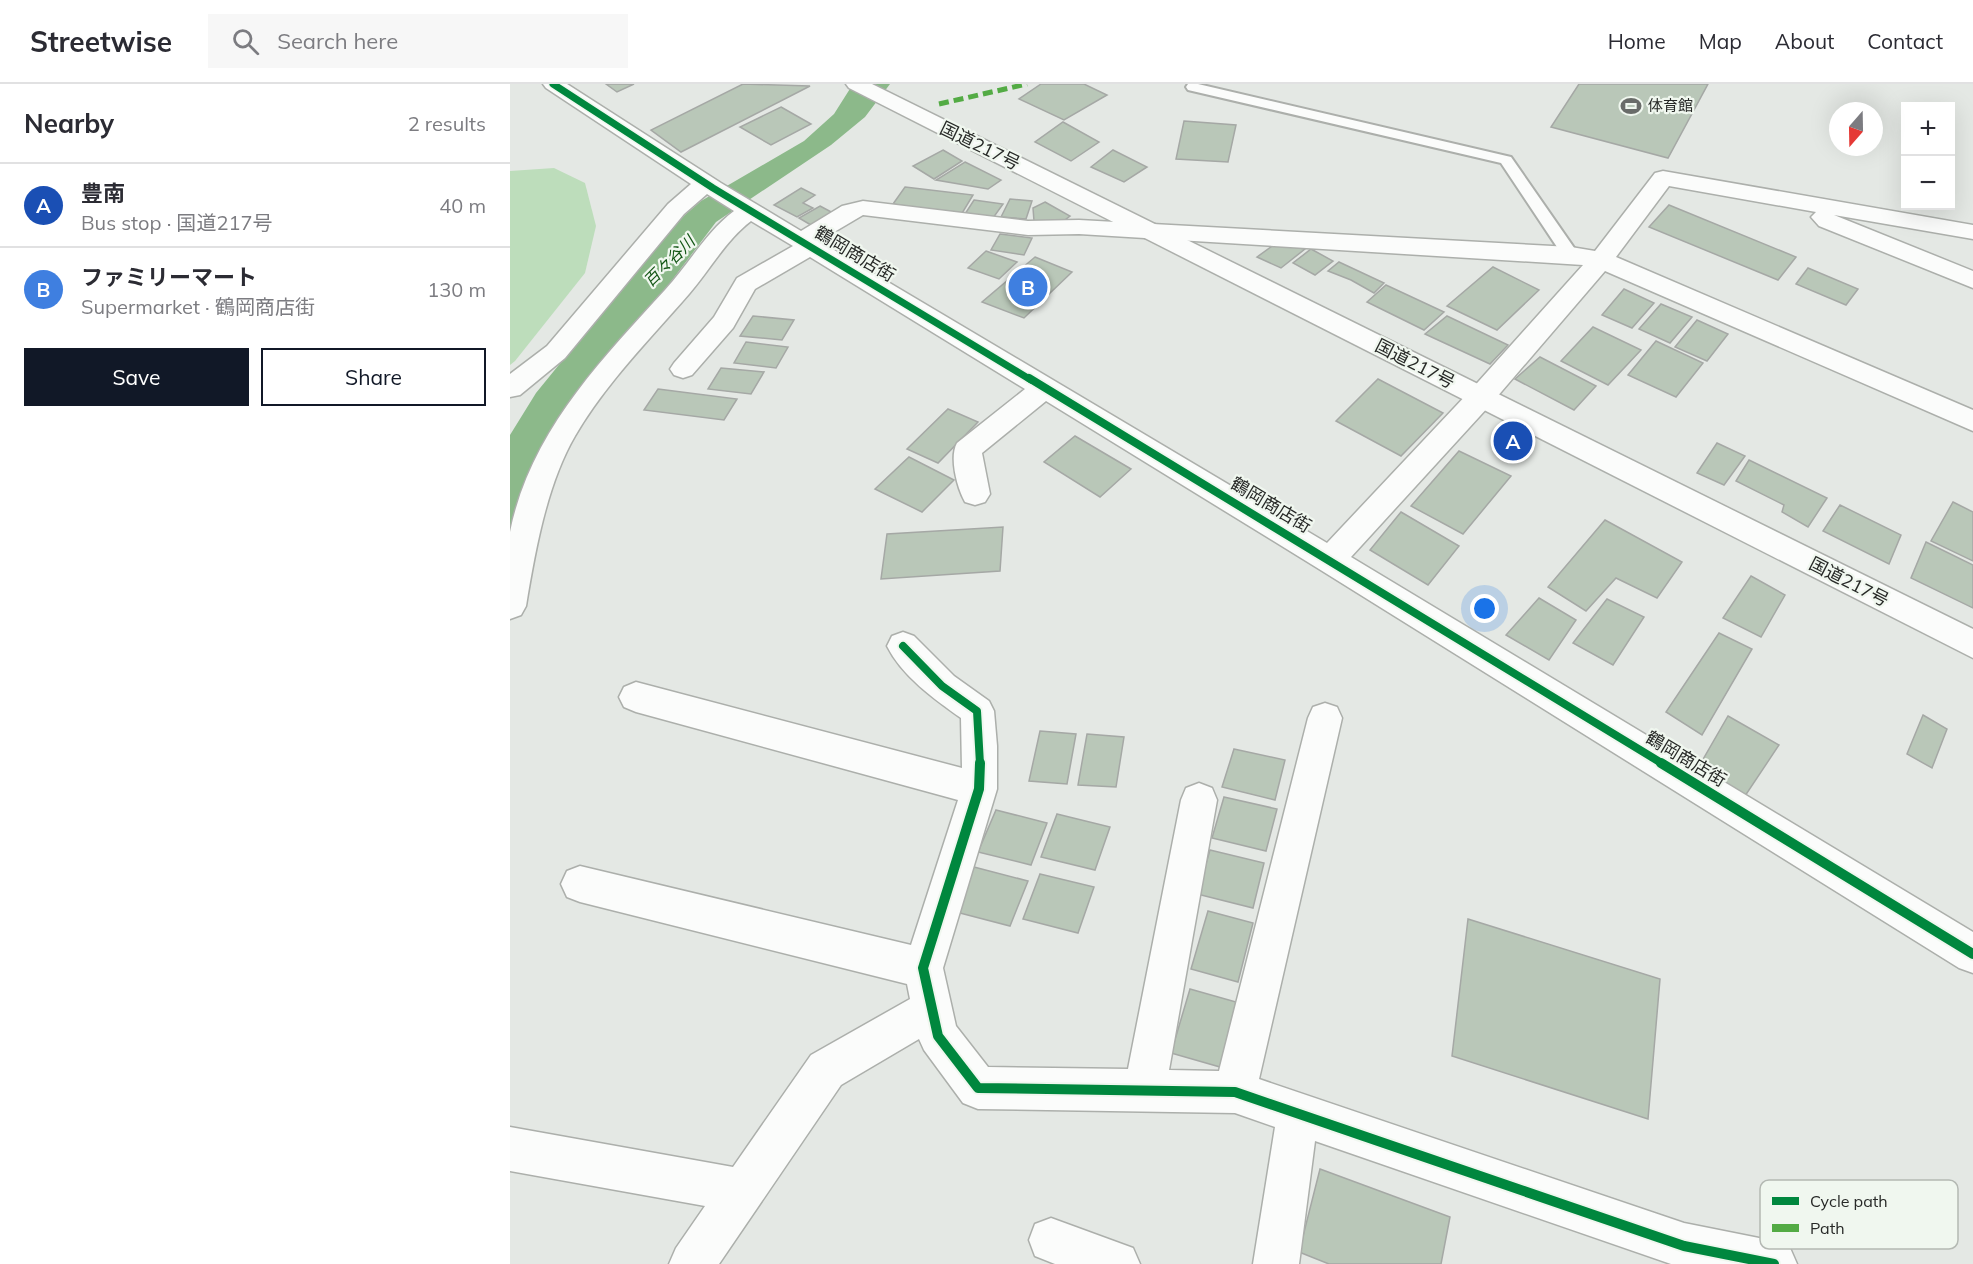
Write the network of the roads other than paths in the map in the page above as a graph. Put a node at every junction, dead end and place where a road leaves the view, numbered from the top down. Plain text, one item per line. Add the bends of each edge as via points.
1 (553, 84) edge
2 (856, 84) edge
3 (1193, 87) dead end
4 (710, 185) junction
5 (1807, 203) junction
6 (749, 208) junction
7 (1156, 232) junction
8 (1973, 232) edge
9 (806, 243) junction
10 (1571, 255) junction
11 (1601, 260) junction
12 (1973, 280) edge
13 (556, 352) junction
14 (683, 369) dead end
15 (510, 388) edge
16 (1044, 388) junction
17 (1480, 398) junction
18 (510, 414) edge
19 (1973, 421) edge
20 (975, 494) dead end
21 (1330, 560) junction
22 (510, 606) edge
23 (1973, 644) edge
24 (903, 646) dead end
25 (636, 697) dead end
26 (1325, 717) dead end
27 (979, 789) junction
28 (1199, 800) dead end
29 (580, 884) dead end
30 (1973, 954) edge
31 (923, 968) junction
32 (932, 1009) junction
33 (1145, 1090) junction
34 (1235, 1092) junction
35 (1298, 1114) junction
36 (510, 1149) edge
37 (743, 1191) junction
38 (1051, 1240) dead end
39 (692, 1264) edge
40 (1116, 1264) edge
41 (1275, 1264) edge
42 (1774, 1264) edge

1 - 4 main road, 鶴岡商店街
2 - 7 main road, 国道217号
3 - 10 lane via 1506,160
4 - 6 main road, 鶴岡商店街
4 - 13 main road via 676,209
5 - 8 main road
5 - 11 main road via 1663,178
5 - 12 main road via 1827,221
6 - 9 main road, 鶴岡商店街
6 - 22 main road via 725,231 702,264 592,389 562,433 537,492 518,558
7 - 9 main road via 1028,228 862,208 850,211
7 - 10 main road
7 - 17 main road, 国道217号
9 - 14 main road via 746,284 724,322
9 - 16 main road, 鶴岡商店街
10 - 11 main road
11 - 17 main road
11 - 19 main road
13 - 15 main road
13 - 18 main road
16 - 20 main road via 967,450
16 - 21 main road, 鶴岡商店街
17 - 21 main road
17 - 23 main road, 国道217号
21 - 30 main road, 鶴岡商店街
24 - 27 main road via 942,686 976,711
25 - 27 main road
26 - 34 main road
27 - 31 main road
28 - 33 main road
29 - 31 main road
31 - 32 main road
32 - 33 main road via 938,1036 978,1088
32 - 37 main road via 826,1070
33 - 34 main road
34 - 35 main road
35 - 41 main road
35 - 42 main road via 1684,1246
36 - 37 main road
37 - 39 main road
38 - 40 main road

